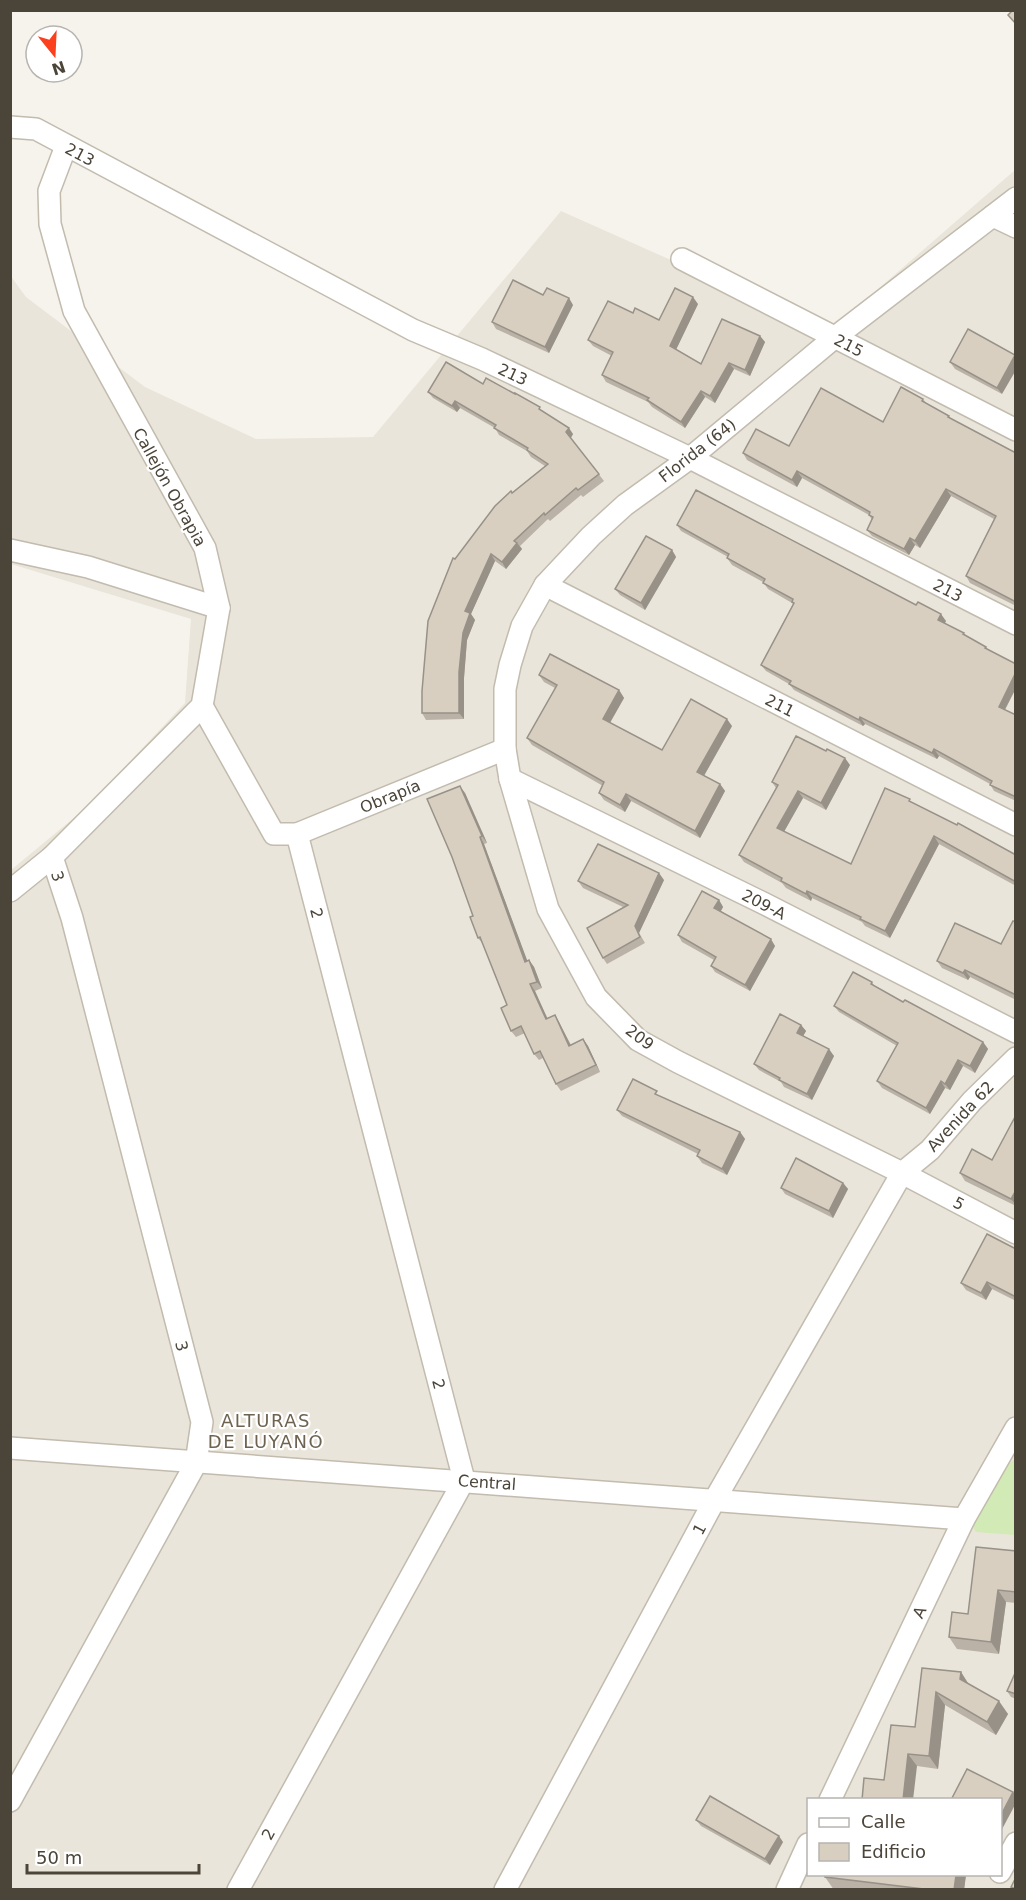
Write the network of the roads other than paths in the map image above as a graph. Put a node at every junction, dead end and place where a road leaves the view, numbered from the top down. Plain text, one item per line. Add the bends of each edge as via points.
1 (10, 127) edge
2 (66, 146) junction
3 (1016, 198) edge
4 (993, 216) junction
5 (1016, 227) edge
6 (682, 259) dead end
7 (834, 338) junction
8 (1016, 430) edge
9 (690, 458) junction
10 (10, 550) edge
11 (545, 585) junction
12 (219, 608) junction
13 (1016, 624) edge
14 (202, 706) junction
15 (505, 749) junction
16 (510, 779) junction
17 (1016, 825) edge
18 (297, 834) junction
19 (52, 857) junction
20 (10, 891) edge
21 (1016, 1032) edge
22 (1016, 1058) edge
23 (902, 1173) junction
24 (1016, 1233) edge
25 (1015, 1432) edge
26 (10, 1448) edge
27 (196, 1463) junction
28 (464, 1480) junction
29 (714, 1501) junction
30 (964, 1519) junction
31 (831, 1798) edge
32 (10, 1801) edge
33 (1016, 1843) edge
34 (807, 1846) edge
35 (1002, 1869) edge
36 (999, 1876) edge
37 (238, 1890) edge
38 (505, 1890) edge
39 (787, 1890) edge
40 (992, 1890) edge

1 - 2 street, 213 via 36,129
2 - 9 street, 213 via 413,330
2 - 12 street, Callejón Obrapia via 49,191 50,224 74,311 205,549
3 - 4 street, Florida (64)
4 - 5 street
4 - 7 street, Florida (64)
6 - 7 street, 215
7 - 8 street, 215
7 - 9 street, Florida (64)
9 - 11 street, Florida (64) via 625,505
9 - 13 street, 213
10 - 12 street via 88,567
11 - 15 street, Florida (64) via 522,626 510,665 505,689
11 - 17 street, 211
12 - 14 street, Callejón Obrapia
14 - 18 street, Obrapía via 274,834
14 - 19 street
15 - 16 street, Florida (64)
15 - 18 street, Obrapía
16 - 21 street, 209-A
16 - 23 street, 209 via 548,909 604,1006 638,1040
18 - 28 street, 2
19 - 20 street
19 - 27 street, 3 via 72,918 202,1422
22 - 23 street, Avenida 62 via 930,1150
23 - 24 street, 5
23 - 29 street, 1
25 - 30 street, A
26 - 27 street, Central
27 - 28 street, Central
27 - 32 street, 3
28 - 29 street, Central
28 - 37 street, 2
29 - 30 street, Central
29 - 38 street, 1
30 - 31 street, A
33 - 35 street
34 - 39 street
36 - 40 street

